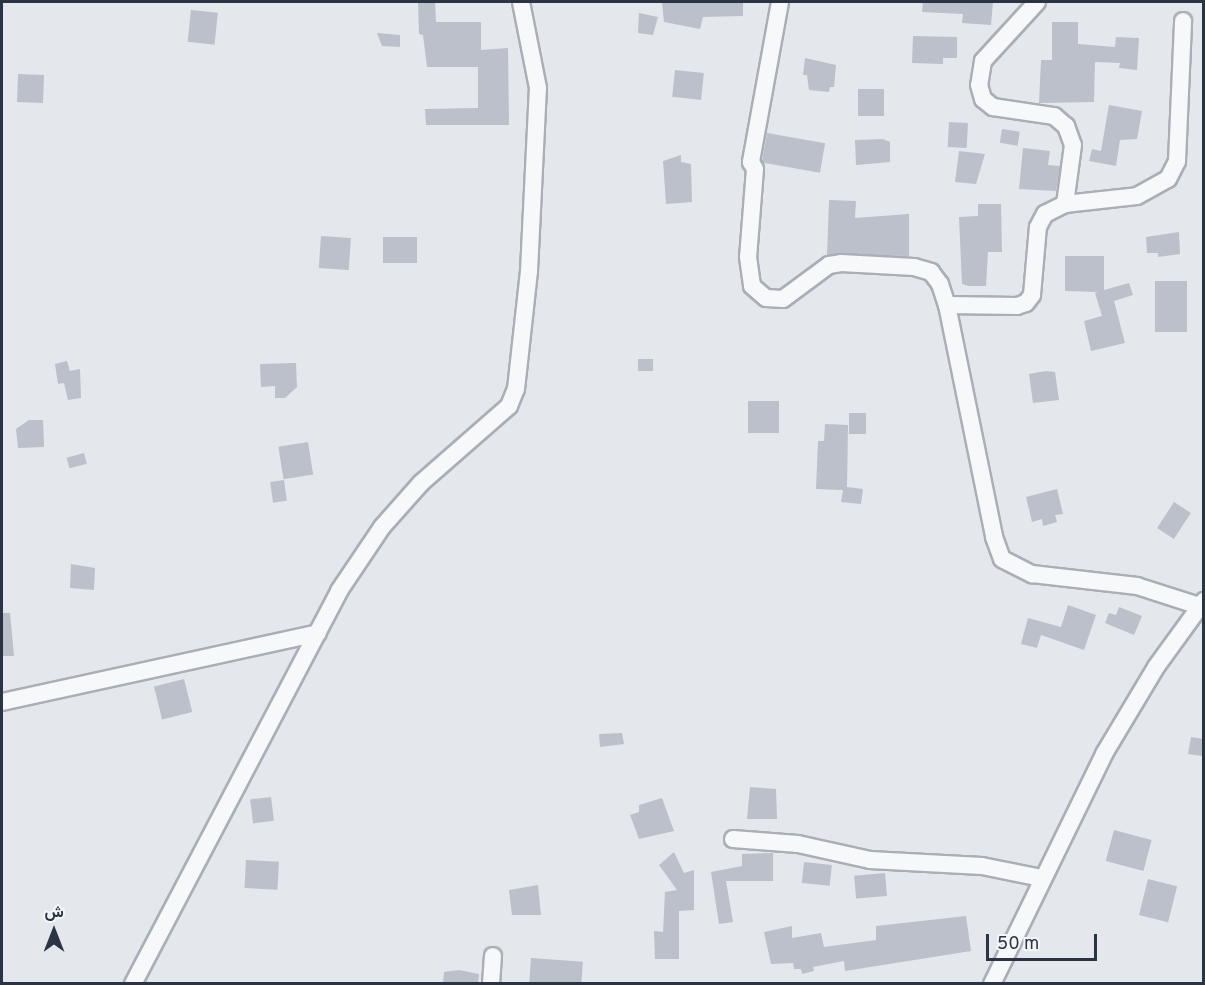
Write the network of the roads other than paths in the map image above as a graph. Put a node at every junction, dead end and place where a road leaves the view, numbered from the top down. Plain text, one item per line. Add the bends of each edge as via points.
1 (521, 2) edge
2 (780, 2) edge
3 (1037, 2) edge
4 (1183, 21) dead end
5 (1065, 204) junction
6 (947, 305) junction
7 (1201, 603) edge
8 (318, 633) junction
9 (2, 702) edge
10 (733, 839) dead end
11 (1041, 878) junction
12 (493, 956) dead end
13 (133, 984) edge
14 (491, 984) edge
15 (992, 984) edge

1 - 8 street via 538,88 529,271 516,388 498,418 443,461 382,527 339,591
2 - 6 street via 752,162 755,169 748,257 752,286 766,298 783,299 829,265 914,267 936,276
3 - 5 street via 983,61 979,85 983,99 993,107 1054,117 1066,126 1073,146
4 - 5 street via 1177,161 1168,179 1137,196
5 - 6 street via 1041,220 1032,295 1026,303
6 - 7 street via 994,537 1002,559 1032,574 1137,586
7 - 11 street via 1104,754
8 - 9 street
8 - 13 street
10 - 11 street via 798,844 870,860 982,866
11 - 15 street
12 - 14 street

